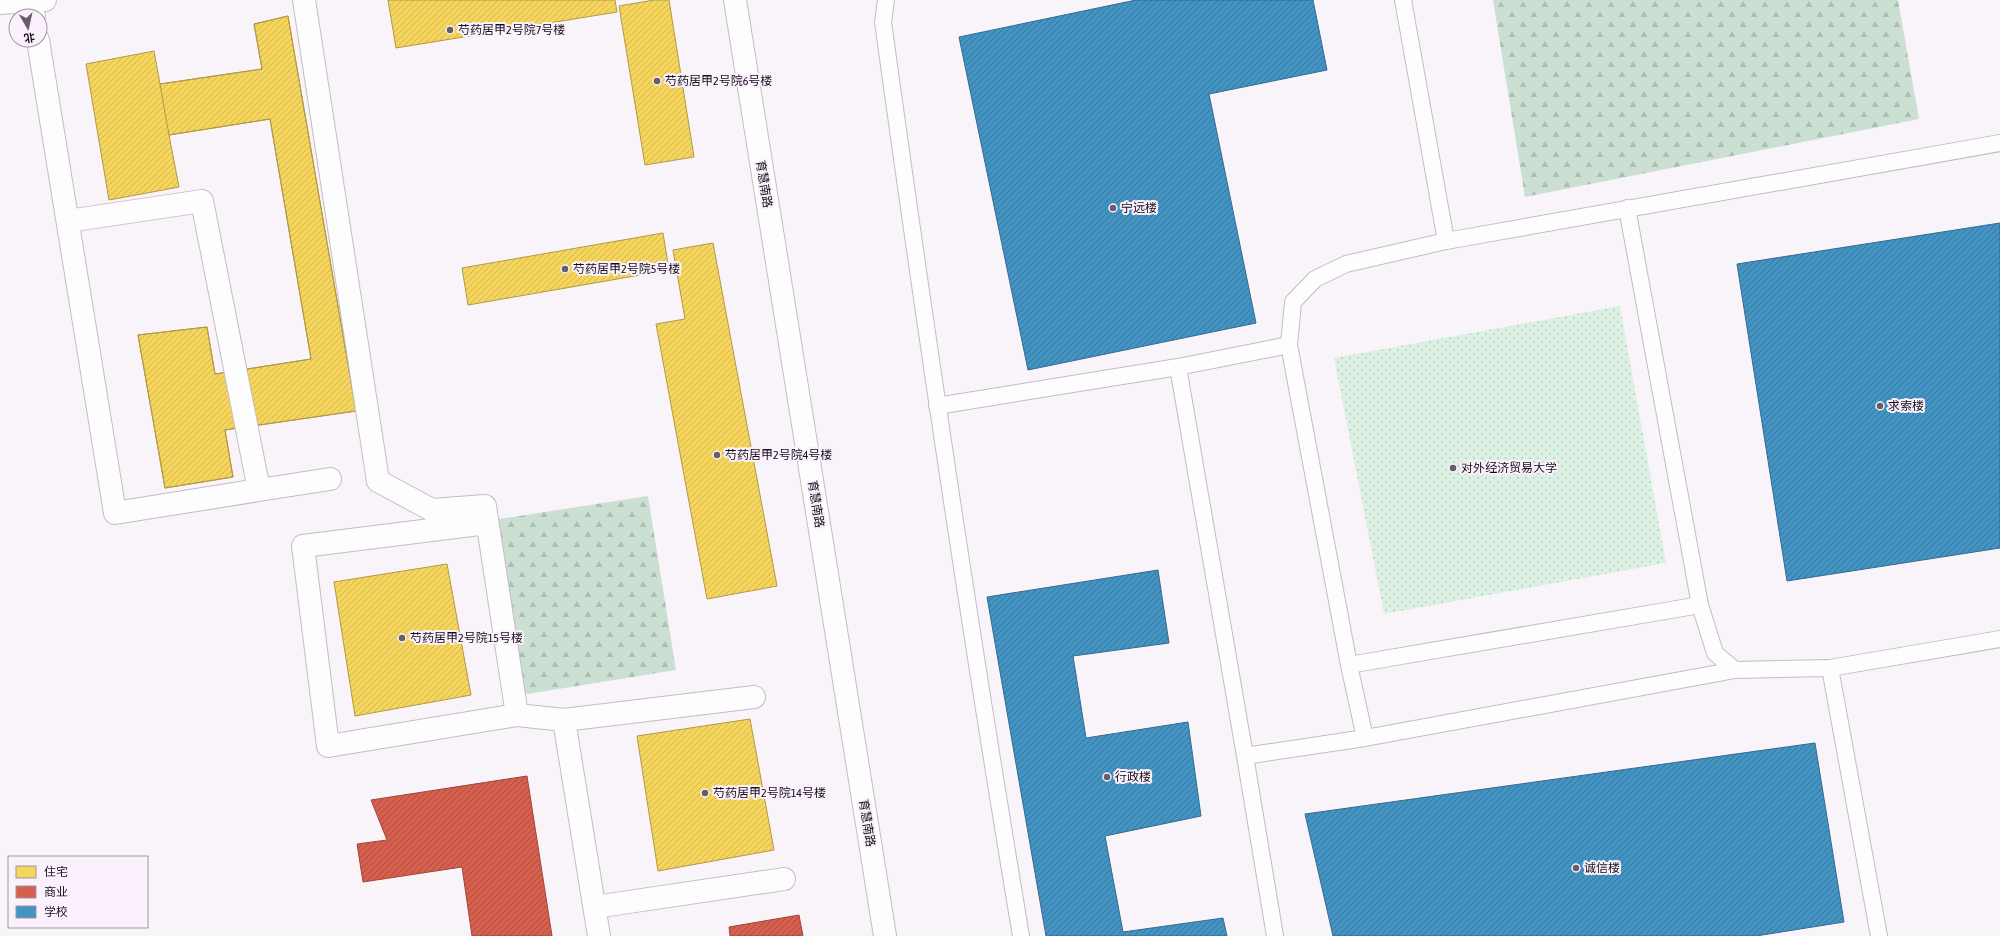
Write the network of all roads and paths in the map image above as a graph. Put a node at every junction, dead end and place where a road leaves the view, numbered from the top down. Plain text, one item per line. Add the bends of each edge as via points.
1 (304, 0) edge
2 (735, 0) edge
3 (886, 0) edge
4 (1403, 0) edge
5 (0, 3) edge
6 (37, 6) edge
7 (39, 48) edge
8 (2000, 143) edge
9 (1627, 208) junction
10 (68, 221) junction
11 (1446, 241) junction
12 (1289, 345) junction
13 (1178, 366) junction
14 (936, 406) junction
15 (330, 479) dead end
16 (259, 490) junction
17 (487, 523) junction
18 (1700, 606) junction
19 (2000, 639) edge
20 (1349, 665) junction
21 (1830, 668) junction
22 (1735, 670) junction
23 (754, 697) dead end
24 (517, 715) junction
25 (564, 720) junction
26 (1365, 738) junction
27 (1245, 756) junction
28 (784, 879) dead end
29 (595, 908) junction
30 (599, 936) edge
31 (885, 936) edge
32 (1021, 936) edge
33 (1275, 936) edge
34 (1879, 936) edge

1 - 17 street via 378,481 432,510 485,506
2 - 31 street, 育慧南路
3 - 14 lane via 883,22
4 - 11 lane
5 - 6 street
7 - 10 street
8 - 9 lane
9 - 11 lane
9 - 18 lane
10 - 16 street via 202,201
10 - 16 street via 115,513
11 - 12 lane via 1346,264 1315,279 1293,302
12 - 13 lane
12 - 20 lane
13 - 14 lane
13 - 27 lane
14 - 32 lane
15 - 16 street
17 - 24 street
17 - 24 street via 303,546 328,746
18 - 20 lane
18 - 22 lane via 1716,653
19 - 21 lane
20 - 26 lane
21 - 22 lane
21 - 34 lane
22 - 26 lane
23 - 25 street
24 - 25 street
25 - 29 street
26 - 27 lane
27 - 33 lane
28 - 29 street
29 - 30 street

